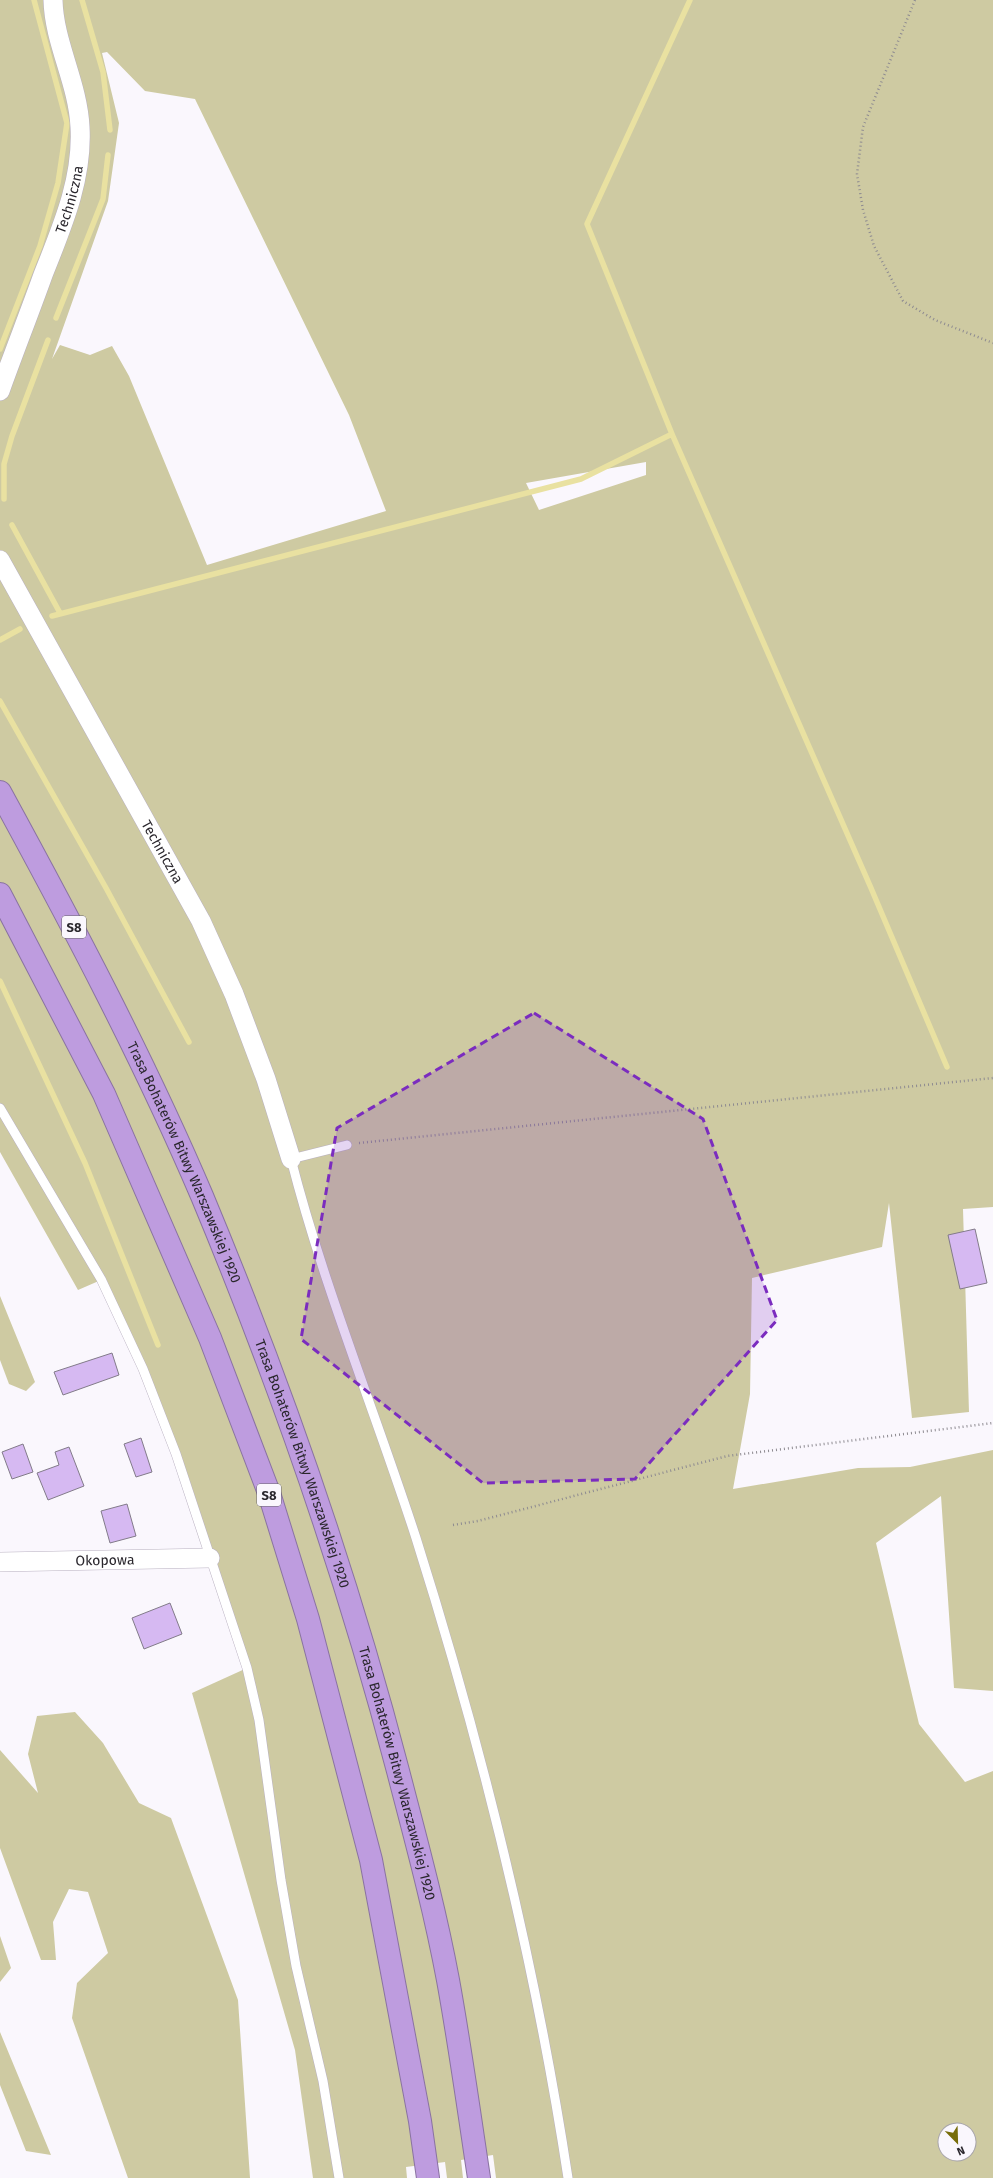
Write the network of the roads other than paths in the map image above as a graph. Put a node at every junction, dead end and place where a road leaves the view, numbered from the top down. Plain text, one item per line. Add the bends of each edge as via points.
1 (53, 0) edge
2 (0, 391) edge
3 (0, 560) edge
4 (0, 792) edge
5 (0, 894) edge
6 (0, 1108) edge
7 (347, 1145) road end
8 (291, 1159) junction
9 (210, 1558) junction
10 (0, 1562) edge
11 (477, 2168) edge
12 (427, 2171) edge
13 (339, 2178) edge
14 (568, 2178) edge

1 - 2 street, Techniczna via 58,31 74,85 80,126 78,173 63,224
3 - 8 street, Techniczna via 201,921 234,994 266,1079
4 - 11 highway, Trasa Bohaterów Bitwy Warszawskiej 1920 / S8 via 71,922 201,1194 252,1320 313,1487 351,1603 422,1862 448,1978
5 - 12 highway, S8 via 104,1094 210,1338 269,1493 308,1619 371,1860
6 - 9 lane via 101,1280 143,1369 176,1454
7 - 8 lane
8 - 14 lane via 318,1256 415,1535 472,1726 505,1853 546,2043
9 - 10 street, Okopowa
9 - 13 lane via 247,1668 259,1720 280,1880 322,2081

